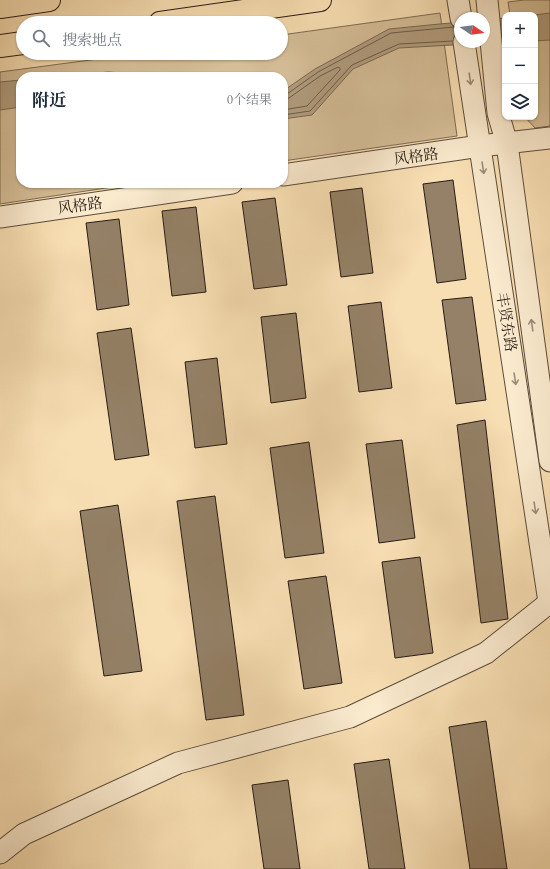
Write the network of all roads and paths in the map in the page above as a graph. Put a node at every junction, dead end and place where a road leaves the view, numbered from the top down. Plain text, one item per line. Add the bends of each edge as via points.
1 (320, 0) edge
2 (36, 1) edge
3 (487, 2) edge
4 (0, 7) edge
5 (209, 16) edge
6 (16, 44) edge
7 (0, 46) edge
8 (465, 48) edge
9 (550, 138) edge
10 (507, 144) junction
11 (480, 146) junction
12 (288, 174) edge
13 (198, 188) edge
14 (0, 217) edge
15 (550, 461) edge
16 (549, 602) edge
17 (0, 853) edge

1 - 5 main road
2 - 4 main road
3 - 10 street, 丰贤东路 via 498,113
6 - 7 main road
8 -> 11 street, 丰贤东路
9 - 10 street, 风格路
10 - 11 street, 风格路
15 -> 10 street, 丰贤东路
11 - 12 street, 风格路
11 -> 16 street, 丰贤东路
13 - 14 street, 风格路
16 - 17 street via 486,653 350,717 178,763 24,834

